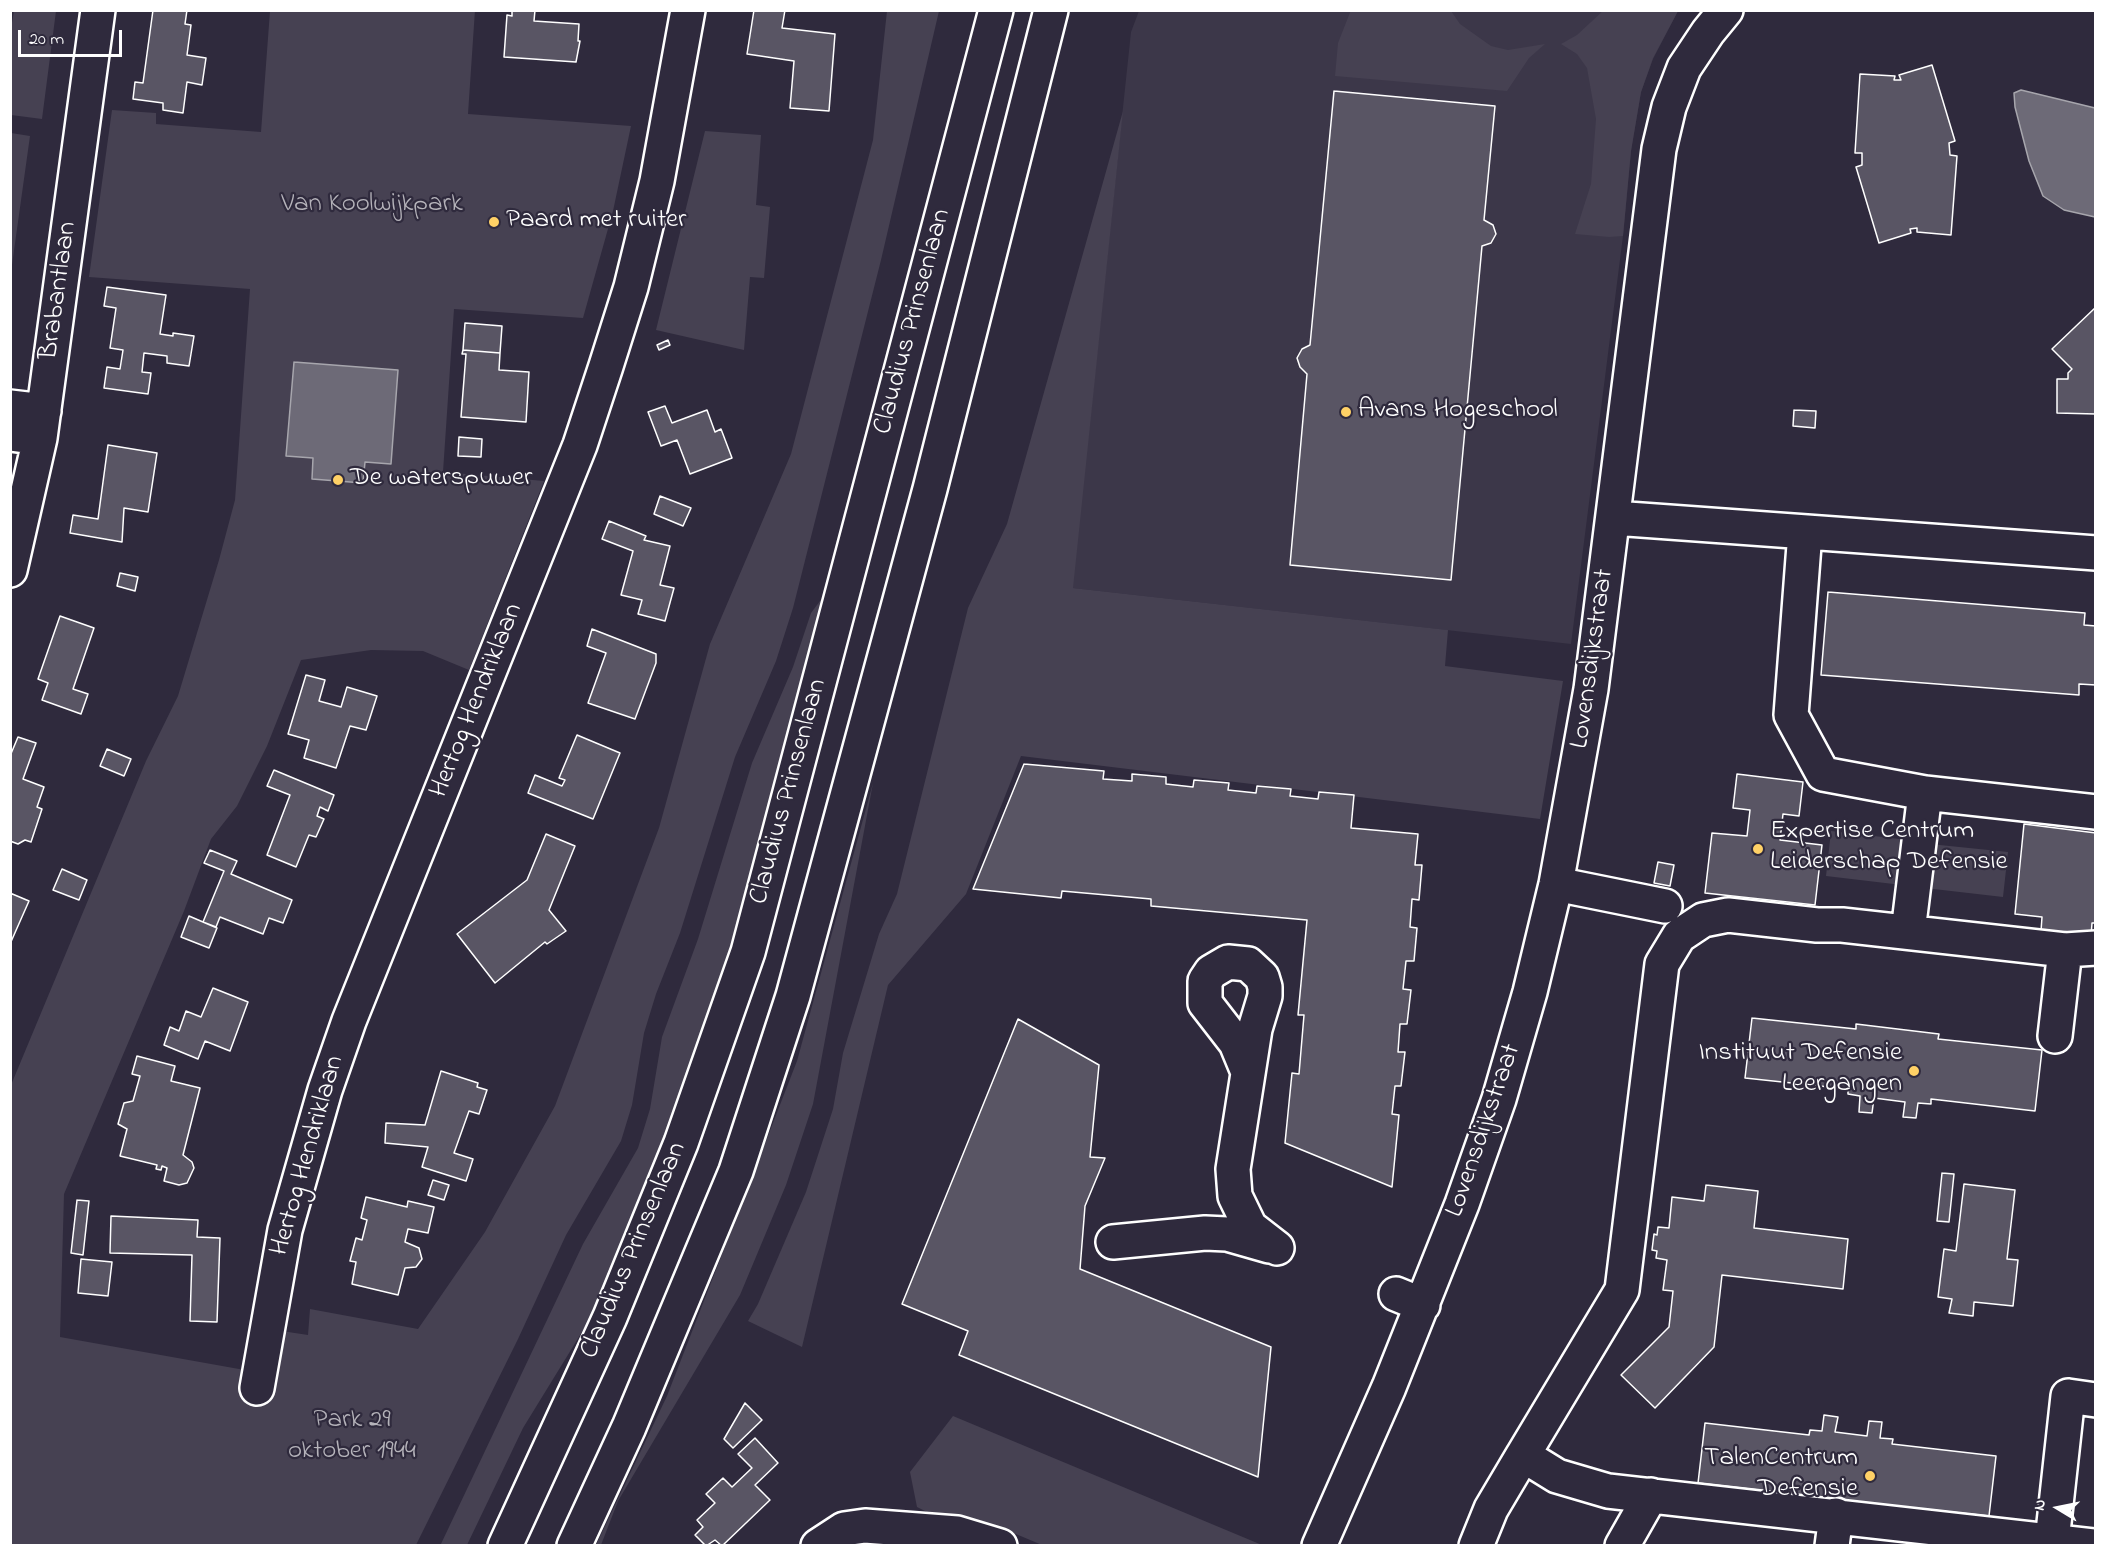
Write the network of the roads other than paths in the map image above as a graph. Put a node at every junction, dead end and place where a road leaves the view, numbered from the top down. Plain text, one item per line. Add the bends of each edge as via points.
1 (98, 10) edge
2 (688, 10) edge
3 (996, 10) edge
4 (1051, 10) edge
5 (1726, 10) edge
6 (10, 407) edge
7 (32, 428) edge
8 (1614, 518) junction
9 (1805, 532) junction
10 (2096, 553) edge
11 (10, 570) edge
12 (1925, 793) junction
13 (2096, 812) edge
14 (1556, 884) junction
15 (1665, 906) dead end
16 (1908, 932) junction
17 (2080, 949) edge
18 (2055, 1036) dead end
19 (1248, 1072) dead end
20 (1113, 1242) dead end
21 (257, 1388) dead end
22 (2096, 1400) edge
23 (1523, 1455) junction
24 (1652, 1495) junction
25 (1834, 1530) edge
26 (2052, 1540) junction
27 (505, 1545) edge
28 (574, 1545) edge
29 (819, 1545) edge
30 (1000, 1545) edge
31 (1319, 1545) edge
32 (1476, 1545) edge
33 (1625, 1545) edge
34 (2088, 1545) edge

1 - 7 street, Brabantlaan
2 - 21 street, Hertog Hendriklaan via 657,181 631,287 580,444 325,1090 285,1230
3 - 27 street, Claudius Prinsenlaan via 748,952 681,1143
4 - 28 street, Claudius Prinsenlaan via 927,500 794,996 735,1172 648,1384
5 - 8 street, Lovensdijkstraat via 1684,68 1664,127
6 - 7 street
7 - 11 street, Brabantlaan
8 - 9 street
8 - 14 street, Lovensdijkstraat via 1591,688
9 - 10 street
9 - 12 street via 1791,715 1823,774
12 - 13 street
12 - 16 street
14 - 15 street
14 - 31 street, Lovensdijkstraat via 1499,1099 1409,1300 1389,1387
16 - 17 street
16 - 23 street via 1728,915 1703,920 1678,936 1662,964 1622,1290
17 - 18 street
19 - 20 street via 1233,1169 1235,1196 1250,1227 1277,1248 1227,1234 1205,1233
22 - 26 street via 2068,1396
23 - 24 street via 1557,1476 1608,1491
23 - 32 street via 1491,1509
24 - 25 street
24 - 33 street
25 - 26 street
26 - 34 street
29 - 30 street via 844,1529 865,1526 957,1533

